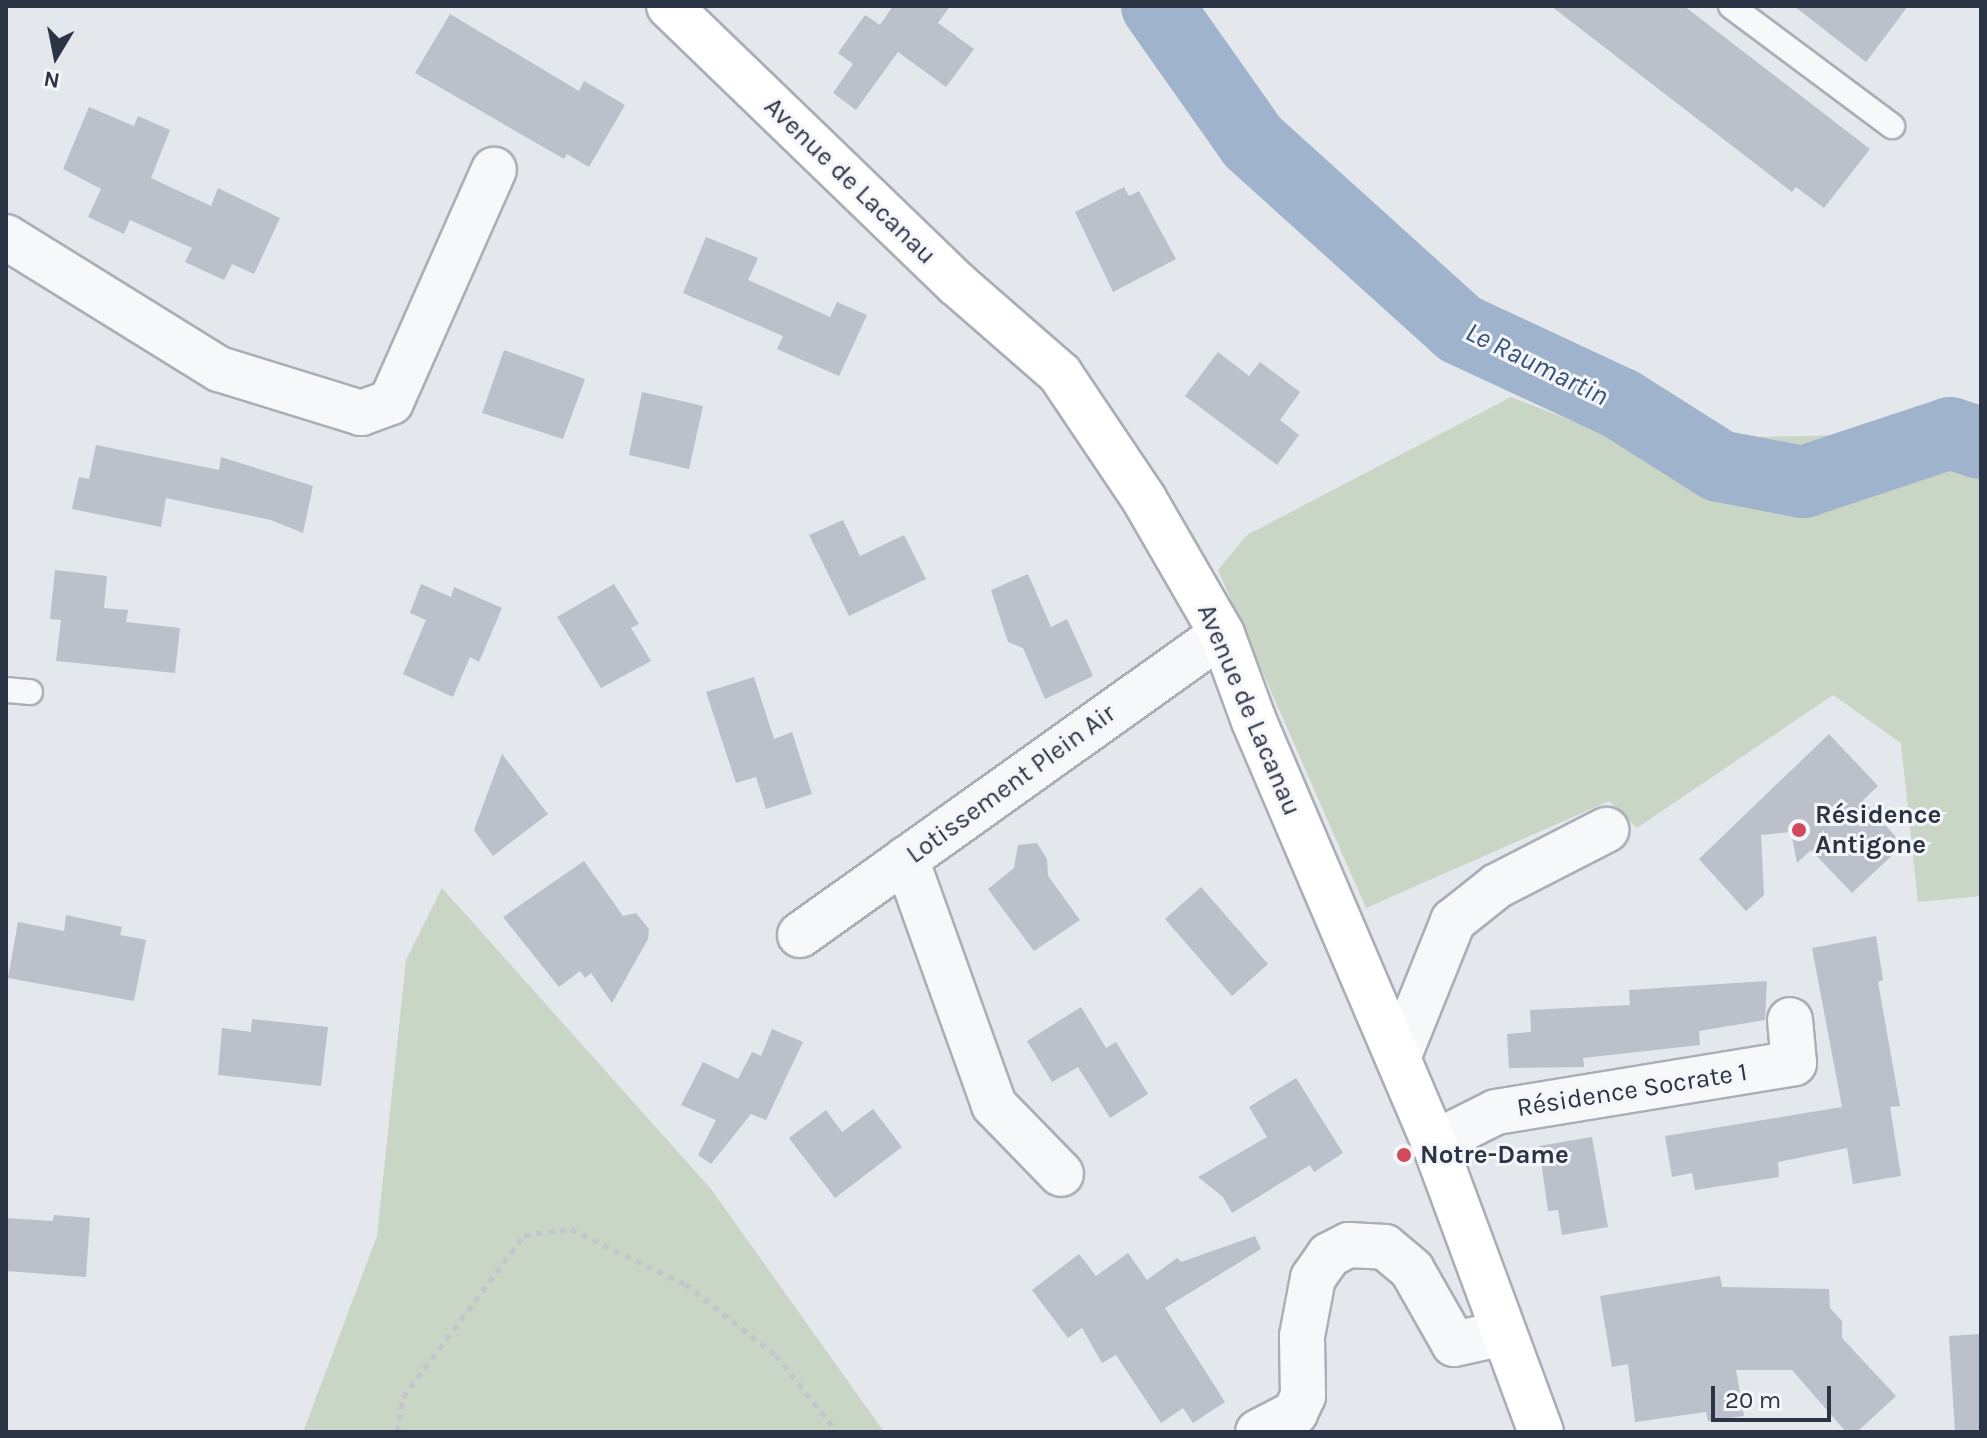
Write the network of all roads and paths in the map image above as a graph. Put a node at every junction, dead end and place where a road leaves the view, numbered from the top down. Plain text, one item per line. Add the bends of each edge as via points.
1 (669, 6) edge
2 (1731, 6) edge
3 (1892, 126) dead end
4 (494, 170) dead end
5 (6, 237) edge
6 (1222, 634) junction
7 (1606, 830) dead end
8 (906, 859) junction
9 (800, 935) dead end
10 (1790, 1020) dead end
11 (1398, 1058) junction
12 (1434, 1143) junction
13 (1061, 1174) dead end
14 (1504, 1333) junction
15 (397, 1432) edge
16 (837, 1432) edge
17 (1258, 1432) edge
18 (1541, 1432) edge

1 - 6 street, Avenue de Lacanau via 957,284 1060,374 1144,499
2 - 3 lane
4 - 5 street via 391,402 361,413 219,369
6 - 8 street, Lotissement Plein Air
6 - 11 street, Avenue de Lacanau
7 - 11 street via 1497,886 1453,921
8 - 9 street, Lotissement Plein Air
8 - 13 street via 994,1105
10 - 12 street, Résidence Socrate 1 via 1794,1063 1496,1112
11 - 12 street, Avenue de Lacanau
12 - 14 street, Avenue de Lacanau
14 - 17 street via 1454,1344 1412,1270 1385,1247 1349,1245 1329,1255 1313,1278 1302,1336 1303,1396 1295,1413
14 - 18 street, Avenue de Lacanau
15 - 16 path via 403,1397 524,1235 571,1229 685,1284 776,1355

